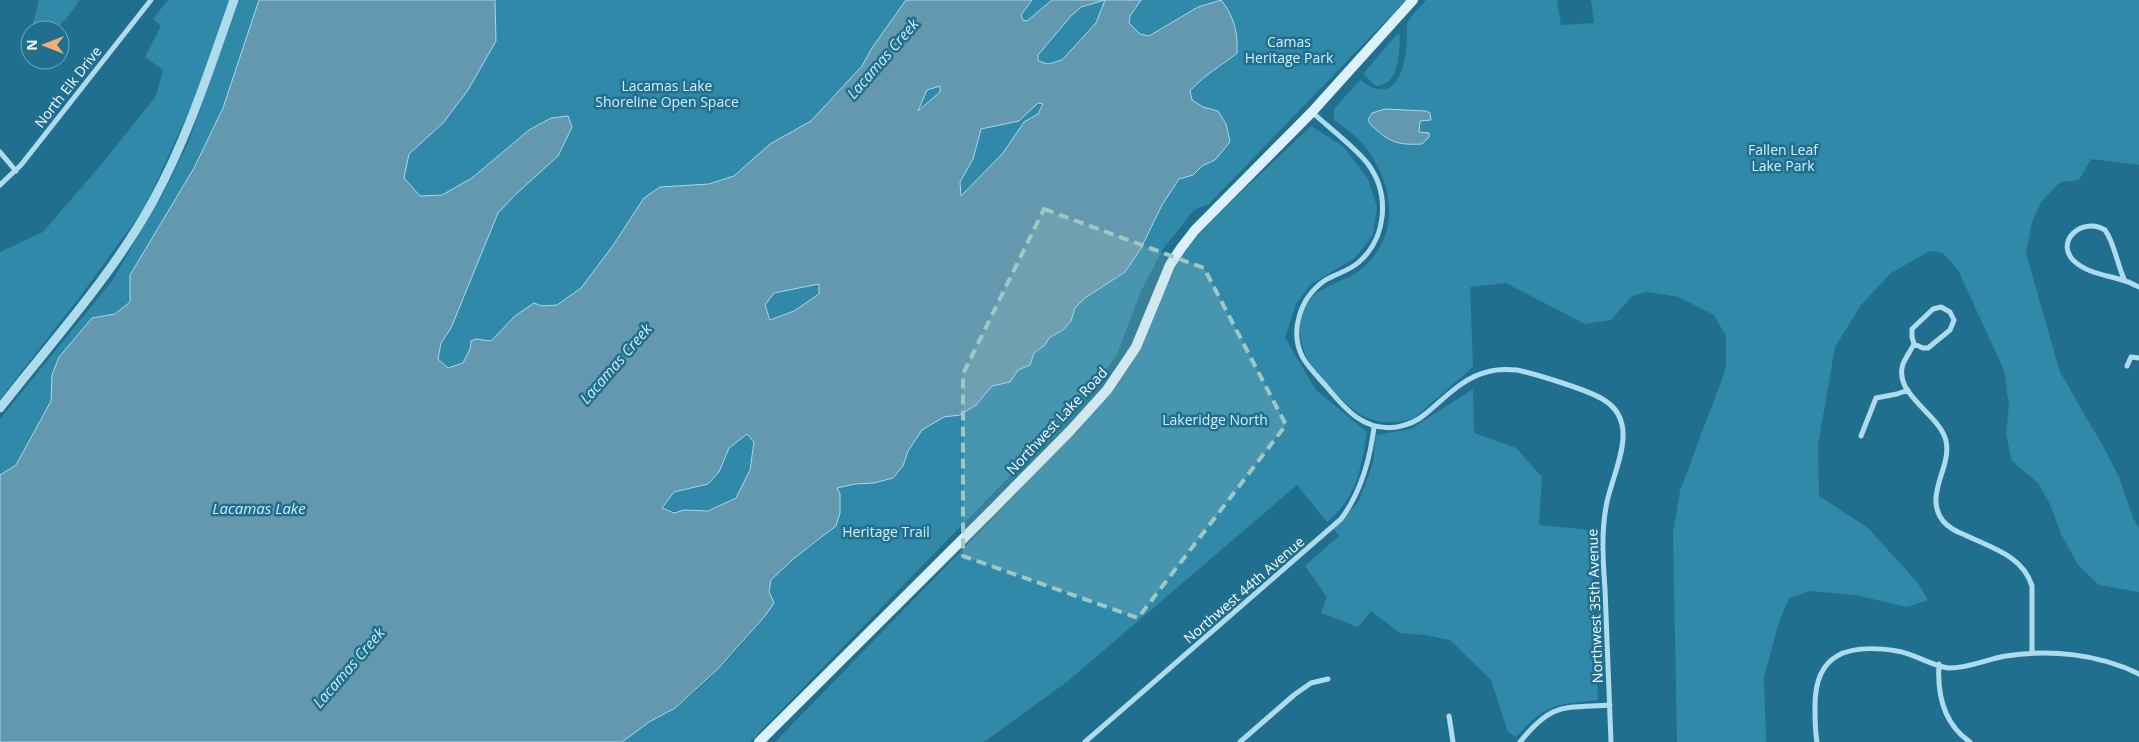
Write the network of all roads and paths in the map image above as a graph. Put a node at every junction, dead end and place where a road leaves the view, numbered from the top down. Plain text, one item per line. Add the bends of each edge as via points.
1 (151, 0) edge
2 (234, 0) edge
3 (1413, 0) edge
4 (1312, 112) junction
5 (0, 152) edge
6 (16, 171) junction
7 (0, 185) edge
8 (2125, 281) junction
9 (2139, 287) edge
10 (1914, 344) junction
11 (2139, 358) edge
12 (2127, 366) dead end
13 (1908, 390) junction
14 (0, 408) edge
15 (1374, 427) junction
16 (1861, 436) dead end
17 (2032, 653) junction
18 (1939, 664) junction
19 (2139, 674) edge
20 (1328, 679) dead end
21 (1610, 705) junction
22 (1449, 716) dead end
23 (759, 742) edge
24 (1085, 742) edge
25 (1240, 742) edge
26 (1453, 742) edge
27 (1520, 742) edge
28 (1611, 742) edge
29 (1817, 742) edge
30 (1970, 742) edge

1 - 6 street, North Elk Drive
2 - 14 street via 182,143 152,202 110,270
3 - 4 main road, Northwest Lake Road
4 - 15 street via 1368,164 1382,196 1383,210 1380,229 1365,256 1354,266 1323,282 1306,300 1297,321 1298,343 1303,357 1338,400 1354,416
4 - 23 main road, Northwest Lake Road via 1180,248 1136,347 1107,390 992,510
5 - 6 street
6 - 7 street, North Elk Drive
8 - 8 street via 2105,230 2088,225 2072,234 2068,247 2073,260 2088,270
8 - 9 street
10 - 10 street via 1928,348 1950,330 1954,320 1950,312 1941,307 1933,309 1911,332
10 - 13 street via 1902,368
11 - 12 street via 2130,357
13 - 16 street via 1876,398
13 - 17 street via 1938,424 1946,439 1945,462 1936,493 1940,516 1949,527 2018,561 2030,579
15 - 21 street, Northwest 35th Avenue via 1411,423 1469,379 1500,370 1525,372 1596,396 1613,407 1624,428 1624,442 1605,508 1603,542
15 - 24 street, Northwest 44th Avenue via 1359,489 1341,519
17 - 18 street via 1949,668
17 - 19 street via 2083,656
18 - 29 street via 1896,650 1850,650 1838,655 1825,665 1818,678 1815,692
18 - 30 street via 1941,703 1949,720
20 - 25 street via 1311,683
21 - 27 street via 1571,707 1551,712
21 - 28 street, Northwest 35th Avenue
22 - 26 street

